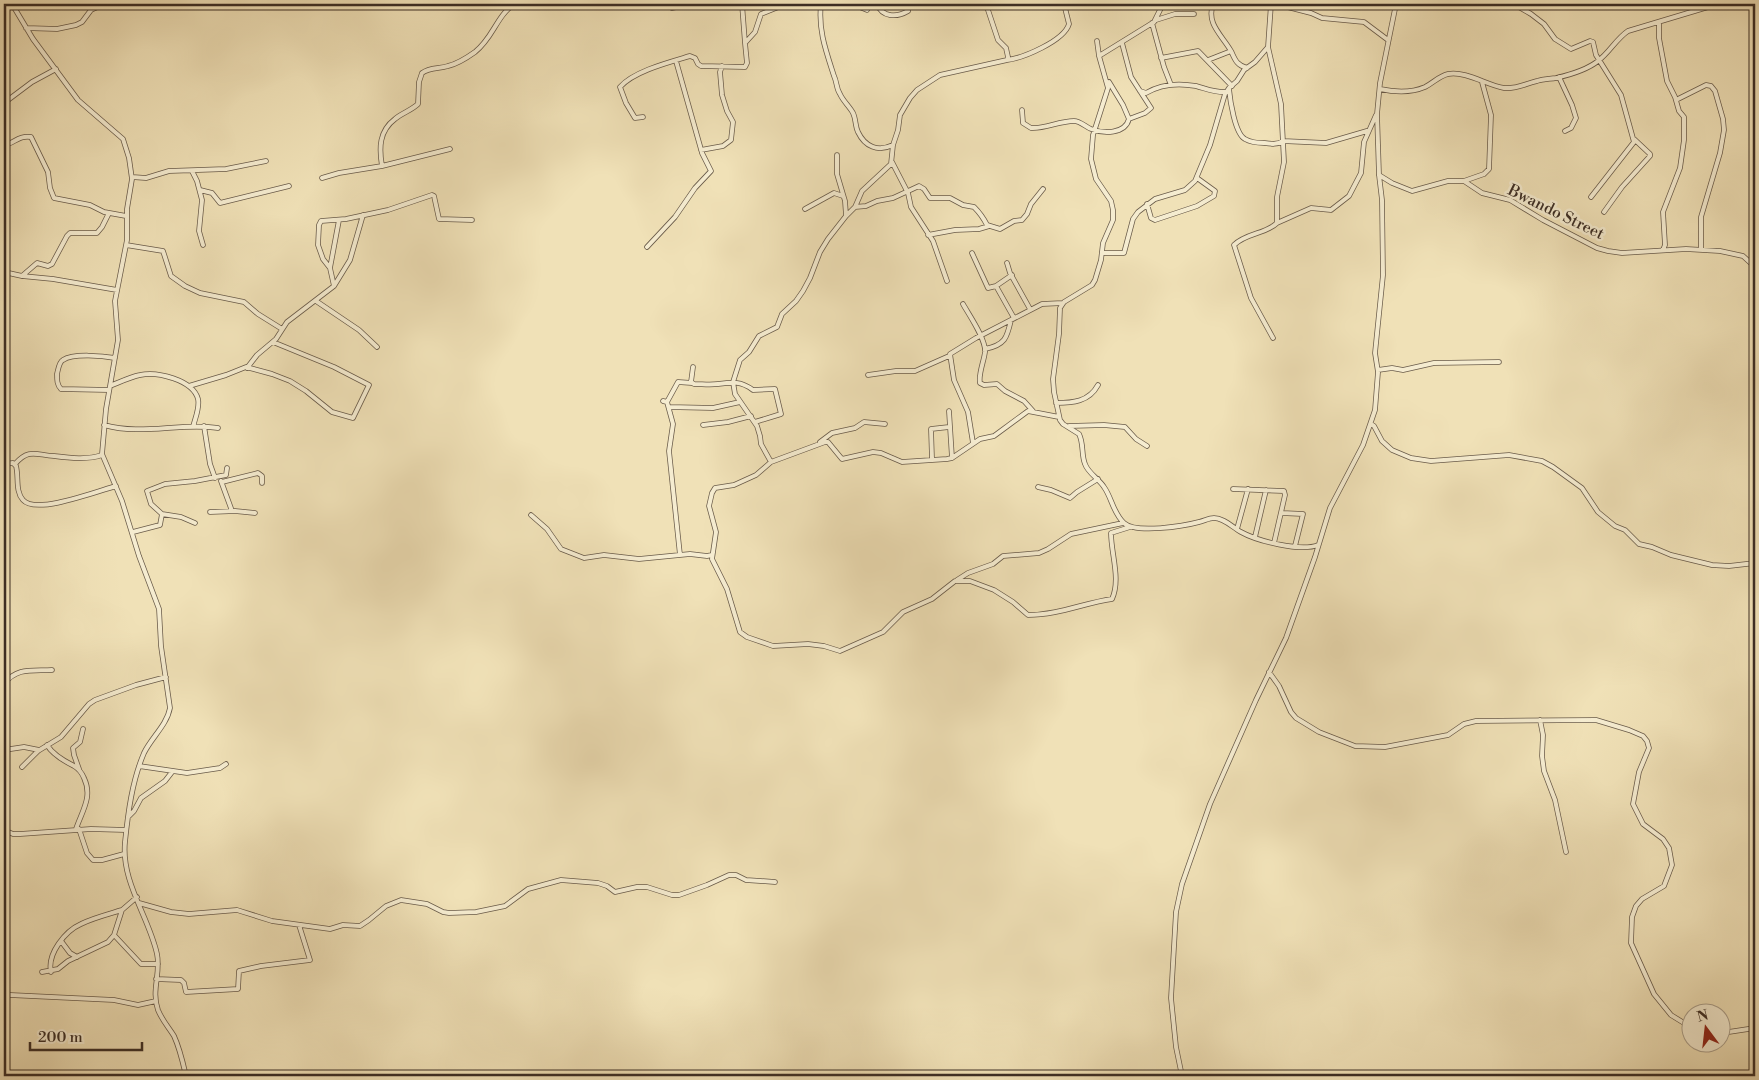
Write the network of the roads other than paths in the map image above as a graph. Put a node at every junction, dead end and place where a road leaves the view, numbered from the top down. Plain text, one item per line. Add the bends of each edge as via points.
1 (12, 4) edge
2 (104, 4) edge
3 (514, 4) edge
4 (667, 4) edge
5 (690, 4) edge
6 (742, 4) edge
7 (786, 4) edge
8 (821, 4) edge
9 (859, 4) edge
10 (877, 4) edge
11 (986, 4) edge
12 (1064, 4) edge
13 (1163, 4) edge
14 (1213, 4) edge
15 (1271, 4) edge
16 (1276, 4) edge
17 (1396, 4) edge
18 (1506, 4) edge
19 (1718, 4) edge
20 (1295, 6) edge
21 (867, 10) dead end
22 (908, 11) dead end
23 (1194, 14) dead end
24 (1156, 20) junction
25 (1152, 23) junction
26 (1659, 23) junction
27 (26, 28) junction
28 (1388, 40) junction
29 (1097, 41) dead end
30 (745, 43) junction
31 (1122, 43) junction
32 (1268, 47) junction
33 (1231, 51) junction
34 (1099, 56) junction
35 (1161, 58) junction
36 (1007, 60) junction
37 (1208, 60) junction
38 (1599, 60) junction
39 (676, 61) junction
40 (722, 66) junction
41 (1246, 68) junction
42 (56, 69) junction
43 (1559, 77) junction
44 (1107, 80) junction
45 (1482, 82) junction
46 (1171, 84) junction
47 (1229, 89) junction
48 (1380, 89) junction
49 (1140, 92) junction
50 (1676, 100) junction
51 (4, 103) edge
52 (1022, 110) dead end
53 (1377, 114) junction
54 (643, 116) dead end
55 (1129, 120) junction
56 (1095, 130) junction
57 (1367, 131) junction
58 (1565, 131) dead end
59 (1634, 139) junction
60 (1283, 141) junction
61 (4, 145) edge
62 (892, 145) junction
63 (450, 149) dead end
64 (701, 150) junction
65 (837, 155) dead end
66 (266, 161) dead end
67 (892, 162) junction
68 (382, 166) junction
69 (192, 171) junction
70 (1379, 175) junction
71 (132, 177) junction
72 (322, 178) dead end
73 (1197, 178) junction
74 (1464, 181) junction
75 (289, 186) dead end
76 (1043, 189) dead end
77 (200, 190) junction
78 (907, 192) junction
79 (843, 196) junction
80 (1591, 197) dead end
81 (1147, 204) junction
82 (855, 207) junction
83 (805, 209) dead end
84 (1604, 212) dead end
85 (109, 213) junction
86 (363, 215) junction
87 (846, 215) junction
88 (126, 216) junction
89 (339, 220) junction
90 (472, 220) dead end
91 (1277, 223) junction
92 (989, 226) junction
93 (928, 235) junction
94 (126, 245) junction
95 (203, 245) dead end
96 (647, 247) dead end
97 (1701, 249) junction
98 (1664, 250) junction
99 (972, 253) dead end
100 (1102, 253) junction
101 (1007, 263) dead end
102 (1755, 267) edge
103 (330, 268) junction
104 (4, 272) edge
105 (1012, 275) junction
106 (22, 276) junction
107 (947, 281) dead end
108 (334, 286) junction
109 (996, 286) junction
110 (116, 290) junction
111 (316, 301) junction
112 (1064, 302) junction
113 (963, 304) dead end
114 (1030, 309) junction
115 (1012, 319) junction
116 (282, 329) junction
117 (980, 336) junction
118 (1273, 338) dead end
119 (273, 342) junction
120 (377, 347) dead end
121 (986, 349) junction
122 (949, 356) junction
123 (115, 358) junction
124 (1499, 362) dead end
125 (694, 367) dead end
126 (247, 368) junction
127 (1378, 370) junction
128 (868, 375) dead end
129 (733, 382) junction
130 (692, 383) junction
131 (189, 386) junction
132 (1098, 386) dead end
133 (110, 388) junction
134 (740, 402) junction
135 (666, 403) junction
136 (1056, 403) junction
137 (1033, 411) junction
138 (948, 412) dead end
139 (751, 416) junction
140 (1059, 417) junction
141 (755, 422) junction
142 (886, 424) dead end
143 (1371, 424) junction
144 (104, 425) junction
145 (703, 425) dead end
146 (194, 426) junction
147 (204, 426) junction
148 (1067, 426) junction
149 (949, 427) junction
150 (218, 428) dead end
151 (973, 443) junction
152 (818, 444) junction
153 (1147, 446) dead end
154 (102, 455) junction
155 (952, 458) junction
156 (932, 459) junction
157 (770, 462) junction
158 (4, 464) edge
159 (15, 464) junction
160 (227, 468) dead end
161 (218, 477) junction
162 (1098, 479) junction
163 (222, 482) junction
164 (262, 483) dead end
165 (116, 486) junction
166 (1038, 487) dead end
167 (1248, 489) junction
168 (1233, 490) dead end
169 (1266, 490) junction
170 (232, 511) junction
171 (210, 512) dead end
172 (255, 513) dead end
173 (1282, 513) junction
174 (162, 514) junction
175 (531, 516) dead end
176 (195, 523) dead end
177 (1123, 523) junction
178 (1130, 527) junction
179 (1237, 529) junction
180 (133, 532) junction
181 (1255, 537) junction
182 (1274, 542) junction
183 (1318, 545) junction
184 (1295, 546) junction
185 (680, 555) junction
186 (712, 555) junction
187 (1755, 563) edge
188 (955, 581) junction
189 (52, 670) dead end
190 (1269, 672) junction
191 (166, 677) junction
192 (4, 684) edge
193 (1540, 720) junction
194 (83, 729) dead end
195 (47, 745) junction
196 (4, 750) edge
197 (39, 750) junction
198 (226, 764) dead end
199 (139, 766) junction
200 (22, 767) dead end
201 (80, 770) junction
202 (172, 772) junction
203 (128, 816) junction
204 (77, 829) junction
205 (4, 830) edge
206 (126, 830) junction
207 (1566, 852) dead end
208 (124, 854) junction
209 (775, 882) dead end
210 (137, 897) junction
211 (139, 903) junction
212 (122, 910) junction
213 (300, 926) junction
214 (114, 935) junction
215 (61, 941) junction
216 (76, 958) junction
217 (158, 964) junction
218 (42, 972) dead end
219 (51, 972) junction
220 (156, 979) junction
221 (10, 996) dead end
222 (156, 1001) junction
223 (1682, 1022) edge
224 (1755, 1028) edge
225 (1732, 1031) edge
226 (186, 1076) edge
227 (1182, 1076) edge

1 - 27 street
2 - 27 street via 92,9 76,25 57,29
3 - 68 street via 498,19 490,37 473,54 450,66 422,73 418,104 391,122 380,141
4 - 5 street via 673,8
6 - 30 street
7 - 30 street via 761,14 755,32
8 - 62 street via 823,43 836,86 853,112 858,132 874,148
9 - 21 street
10 - 22 street via 885,14
11 - 36 street via 998,40 1006,48
12 - 36 street via 1069,25 1065,31 1032,53
13 - 24 street
14 - 33 street via 1214,25
15 - 32 street
16 - 20 street
17 - 28 street
18 - 38 street via 1519,7 1540,20 1555,39 1571,49 1592,41
19 - 26 street
20 - 28 street via 1322,18 1364,22
23 - 24 street via 1176,14
24 - 25 street
25 - 31 street
25 - 35 street
26 - 38 street via 1628,31
26 - 50 street via 1667,81
27 - 42 street
28 - 48 street
29 - 34 street
30 - 40 street via 745,66
31 - 34 street
31 - 49 street via 1131,77
32 - 41 street via 1254,64
32 - 60 street via 1280,98
33 - 37 street
33 - 41 street via 1237,64
34 - 44 street
35 - 37 street via 1198,51
35 - 46 street
36 - 62 street via 940,74 925,84 902,110
37 - 47 street
38 - 43 street
38 - 59 street via 1621,95
39 - 40 street via 692,56 700,66
39 - 54 street via 636,76 621,86 635,118
39 - 64 street
40 - 64 street via 722,95 733,122 731,140 726,145
41 - 47 street
42 - 51 street
42 - 71 street via 78,100 123,139
43 - 45 street via 1537,80 1520,88 1503,88
43 - 58 street via 1576,118 1571,128
44 - 55 street
44 - 56 street via 1108,88
45 - 48 street via 1451,74 1424,88 1400,92
45 - 74 street via 1491,115 1489,169
46 - 47 street via 1217,92
46 - 49 street
47 - 60 street via 1232,111 1244,138 1272,144
47 - 73 street
48 - 53 street
49 - 55 street via 1151,108
50 - 97 street via 1711,86 1724,125 1720,153 1701,217
50 - 98 street via 1684,117 1684,140 1677,180 1663,212
52 - 56 street via 1024,123 1031,128 1075,121
53 - 57 street
53 - 70 street
55 - 56 street via 1121,130
56 - 100 street via 1091,149 1094,174 1113,210 1113,221
57 - 60 street via 1326,143
57 - 91 street via 1362,171 1349,196 1330,210 1310,208
59 - 80 street via 1632,147
59 - 84 street via 1647,149 1650,156
60 - 91 street via 1284,162 1277,198
61 - 85 street via 31,137 48,172 54,198 90,205
62 - 67 street
63 - 68 street
64 - 96 street via 710,172
65 - 79 street via 837,174
66 - 69 street via 226,169
67 - 78 street
67 - 82 street via 862,191
68 - 72 street
69 - 71 street via 166,171 144,178
69 - 77 street
70 - 74 street via 1412,192
70 - 127 street via 1383,275 1375,353
71 - 88 street
73 - 81 street via 1189,188 1155,198
73 - 81 street via 1215,191 1214,196 1197,206 1155,220 1151,218
74 - 98 street, Bwando Street via 1482,193 1510,200 1597,248 1622,253
75 - 77 street via 221,203 212,193
76 - 92 street via 1021,220 1001,229
77 - 95 street via 199,231
78 - 82 street
78 - 92 street via 919,186 930,198 950,198 972,206
78 - 93 street via 912,208
79 - 83 street via 834,193
79 - 87 street
81 - 100 street via 1134,217 1125,252
82 - 87 street
85 - 88 street
85 - 106 street via 97,233 70,233 52,264 36,263
86 - 89 street
86 - 90 street via 432,195 440,219
86 - 108 street via 350,260
87 - 129 street via 822,248 810,278 784,311 777,327 760,335 741,358
88 - 94 street
89 - 103 street
89 - 103 street via 322,220 319,225 320,253
91 - 118 street via 1234,244 1251,298
92 - 93 street
93 - 107 street
94 - 110 street
94 - 116 street via 162,251 171,276 185,286 200,293 244,302
97 - 98 street, Bwando Street
97 - 102 street, Bwando Street via 1743,256
99 - 109 street via 987,287
100 - 112 street via 1093,284
101 - 105 street
103 - 108 street
104 - 106 street
105 - 109 street
105 - 114 street
106 - 110 street
108 - 111 street
109 - 115 street
110 - 123 street via 118,340
111 - 116 street
111 - 120 street via 359,330
112 - 114 street via 1045,303
112 - 136 street via 1059,310 1053,375
113 - 117 street
114 - 115 street
115 - 117 street
115 - 121 street via 1004,341
116 - 119 street
117 - 121 street
117 - 122 street
119 - 126 street
119 - 126 street via 369,385 353,418 329,410 290,381
121 - 137 street via 980,383 997,384 1024,401
122 - 128 street via 915,371
122 - 151 street via 954,380 968,412
123 - 133 street
123 - 133 street via 65,359 58,370 61,389
124 - 127 street via 1434,363 1409,369
125 - 130 street
126 - 131 street
127 - 143 street
129 - 130 street via 715,385
129 - 134 street
129 - 141 street via 747,385 752,390 775,390 781,414
130 - 135 street via 678,382
131 - 133 street via 166,376 146,374
131 - 146 street via 198,401
132 - 136 street via 1081,400
133 - 144 street
134 - 135 street via 713,408
134 - 139 street
135 - 185 street via 673,424 669,451
136 - 140 street
137 - 140 street
137 - 151 street via 1027,411 992,437
138 - 149 street
139 - 141 street
139 - 145 street
140 - 148 street
141 - 157 street
142 - 152 street via 864,422 855,428 829,434
143 - 183 street via 1330,508
143 - 187 street via 1386,445 1411,458 1431,461 1509,455 1542,461 1582,488 1598,512 1639,544 1712,565
144 - 146 street via 129,430
144 - 154 street
146 - 147 street
147 - 150 street
147 - 161 street via 210,464
148 - 153 street via 1125,427 1136,440
148 - 162 street via 1080,436 1085,464
149 - 155 street
149 - 156 street via 930,430
151 - 155 street
152 - 156 street via 827,442 842,459 873,452 898,461
152 - 157 street
154 - 159 street via 89,458 35,453 24,456
154 - 165 street
155 - 156 street
157 - 186 street via 756,475 733,486 713,490 709,506 716,532
158 - 159 street
159 - 165 street via 21,497 33,505
160 - 161 street via 226,475
161 - 163 street
161 - 174 street via 148,489 150,502
162 - 166 street via 1070,498
162 - 177 street
163 - 164 street via 258,473 262,476
163 - 170 street
165 - 180 street
167 - 168 street
167 - 169 street
167 - 179 street
169 - 173 street via 1285,491
169 - 181 street
170 - 171 street
170 - 172 street
173 - 182 street
173 - 184 street via 1303,514
174 - 176 street
174 - 180 street via 160,525
175 - 185 street via 547,528 561,549 584,558 604,555 639,560
177 - 178 street
177 - 188 street via 1070,534 1039,553 1003,556
178 - 179 street via 1169,527 1214,518
178 - 188 street via 1111,533 1115,571 1112,600 1051,614 1028,615 994,590 970,581
179 - 181 street
180 - 191 street via 159,611
181 - 182 street
182 - 184 street
183 - 184 street via 1311,548
183 - 190 street via 1286,638
185 - 186 street
186 - 188 street via 740,632 775,646 808,644 841,650 883,632 903,612 932,599
189 - 192 street via 18,672
190 - 193 street via 1296,718 1322,733 1356,746 1385,747 1448,736 1472,721
190 - 227 street via 1206,812 1182,884 1176,912 1171,998
191 - 195 street via 95,700 61,737
191 - 199 street via 170,710
193 - 207 street via 1544,771 1555,800
193 - 223 street via 1600,721 1638,733 1647,742 1649,748 1639,772 1633,804 1643,824 1667,844 1672,865 1664,886 1636,906 1630,936 1632,948 1654,994 1671,1015
194 - 201 street via 80,742 73,748
195 - 197 street
195 - 201 street via 66,763
196 - 197 street via 24,747
197 - 200 street
198 - 202 street via 187,773
199 - 202 street
199 - 203 street
201 - 204 street via 88,795
202 - 203 street via 141,798
203 - 206 street
204 - 205 street via 20,834
204 - 206 street
204 - 208 street via 93,860
206 - 208 street
208 - 210 street
209 - 213 street via 728,875 675,896 647,887 615,892 598,883 564,880 528,889 505,906 476,912 446,913 427,904 403,900 386,906 358,926 327,929
210 - 211 street
210 - 212 street
211 - 213 street via 189,914 237,910
211 - 217 street via 151,932
212 - 214 street
212 - 215 street via 79,924
213 - 220 street via 310,960 239,971 238,989 186,992 181,980
214 - 216 street via 108,942
214 - 217 street via 141,964
215 - 216 street
215 - 219 street via 52,956
216 - 219 street
217 - 220 street
218 - 219 street
220 - 222 street
221 - 222 street via 114,1000 138,1005
222 - 226 street via 180,1052
224 - 225 street

